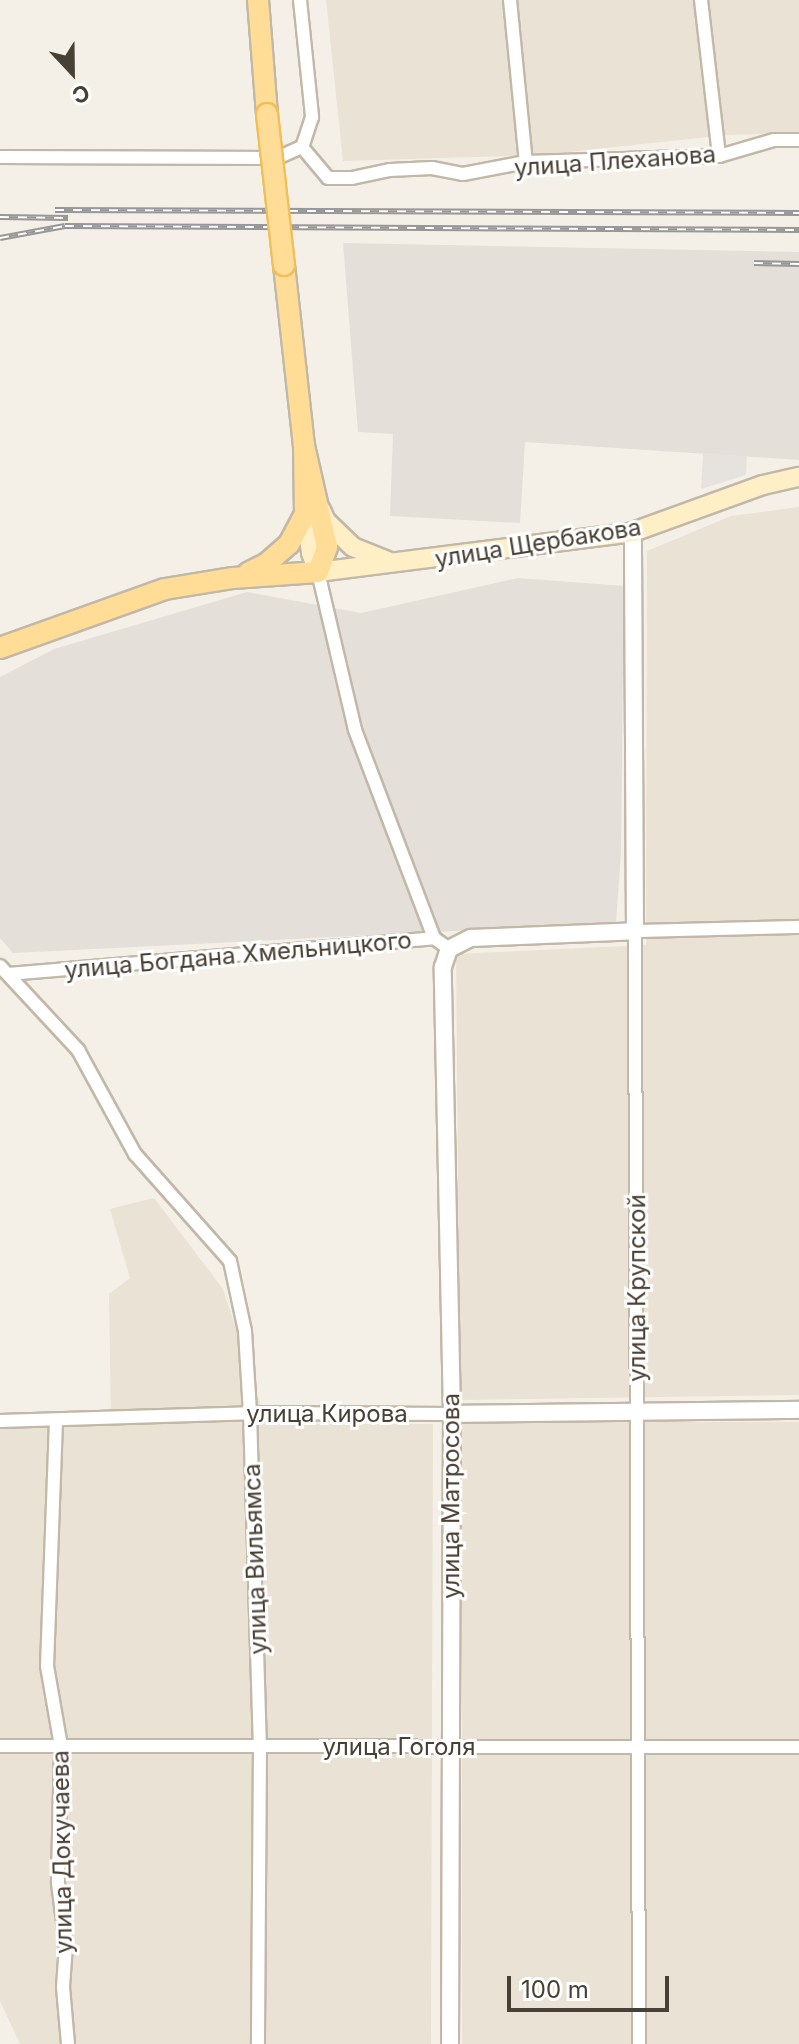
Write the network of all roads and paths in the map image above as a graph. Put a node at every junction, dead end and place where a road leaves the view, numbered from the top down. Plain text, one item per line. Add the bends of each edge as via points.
1 (258, 0) edge
2 (300, 0) edge
3 (510, 0) edge
4 (701, 0) edge
5 (799, 140) edge
6 (302, 147) junction
7 (719, 156) junction
8 (0, 157) edge
9 (526, 162) junction
10 (799, 477) edge
11 (312, 510) junction
12 (633, 532) junction
13 (401, 563) junction
14 (318, 572) junction
15 (233, 578) junction
16 (0, 648) edge
17 (799, 927) edge
18 (635, 931) junction
19 (434, 938) junction
20 (449, 949) junction
21 (4, 970) edge
22 (799, 1410) edge
23 (250, 1413) junction
24 (452, 1414) junction
25 (638, 1414) junction
26 (0, 1421) edge
27 (56, 1421) junction
28 (0, 1746) edge
29 (61, 1746) junction
30 (260, 1747) junction
31 (451, 1747) junction
32 (639, 1747) junction
33 (799, 1747) edge
34 (68, 2044) edge
35 (258, 2044) edge
36 (450, 2044) edge
37 (639, 2044) edge

1 - 11 main road, bridge
2 - 6 street via 312,117
3 - 9 street
4 - 7 street
5 - 7 street, улица Плеханова via 774,140
6 - 8 street via 277,158
6 - 9 street, улица Плеханова via 328,178 432,168 463,174
7 - 9 street, улица Плеханова
10 - 12 main road, улица Щербакова
11 - 13 main road via 353,547
11 - 14 main road via 327,547
11 - 15 main road via 279,554
12 - 13 main road, улица Щербакова
12 - 18 street, улица Крупской
13 - 14 main road, улица Щербакова
14 - 15 main road
14 - 19 street via 355,730
15 - 16 main road via 165,589
17 - 18 street
18 - 20 street via 471,938
18 - 25 street, улица Крупской
19 - 20 street, улица Богдана Хмельницкого
19 - 21 street, улица Богдана Хмельницкого
20 - 24 street, улица Матросова via 443,967
21 - 23 street, улица Вильямса via 78,1050 135,1154 230,1261 245,1331
22 - 25 street, улица Кирова
23 - 24 street, улица Кирова
23 - 27 street, улица Кирова
23 - 30 street, улица Вильямса
24 - 25 street, улица Кирова
24 - 31 street, улица Матросова
25 - 32 street, улица Крупской
26 - 27 street, улица Кирова
27 - 29 street, улица Докучаева via 47,1666
28 - 29 street, улица Гоголя
29 - 30 street, улица Гоголя
29 - 34 street, улица Докучаева via 58,1883 66,1945
30 - 31 street, улица Гоголя
30 - 35 street, улица Вильямса
31 - 32 street, улица Гоголя
31 - 36 street, улица Матросова
32 - 33 street, улица Гоголя
32 - 37 street, улица Крупской

